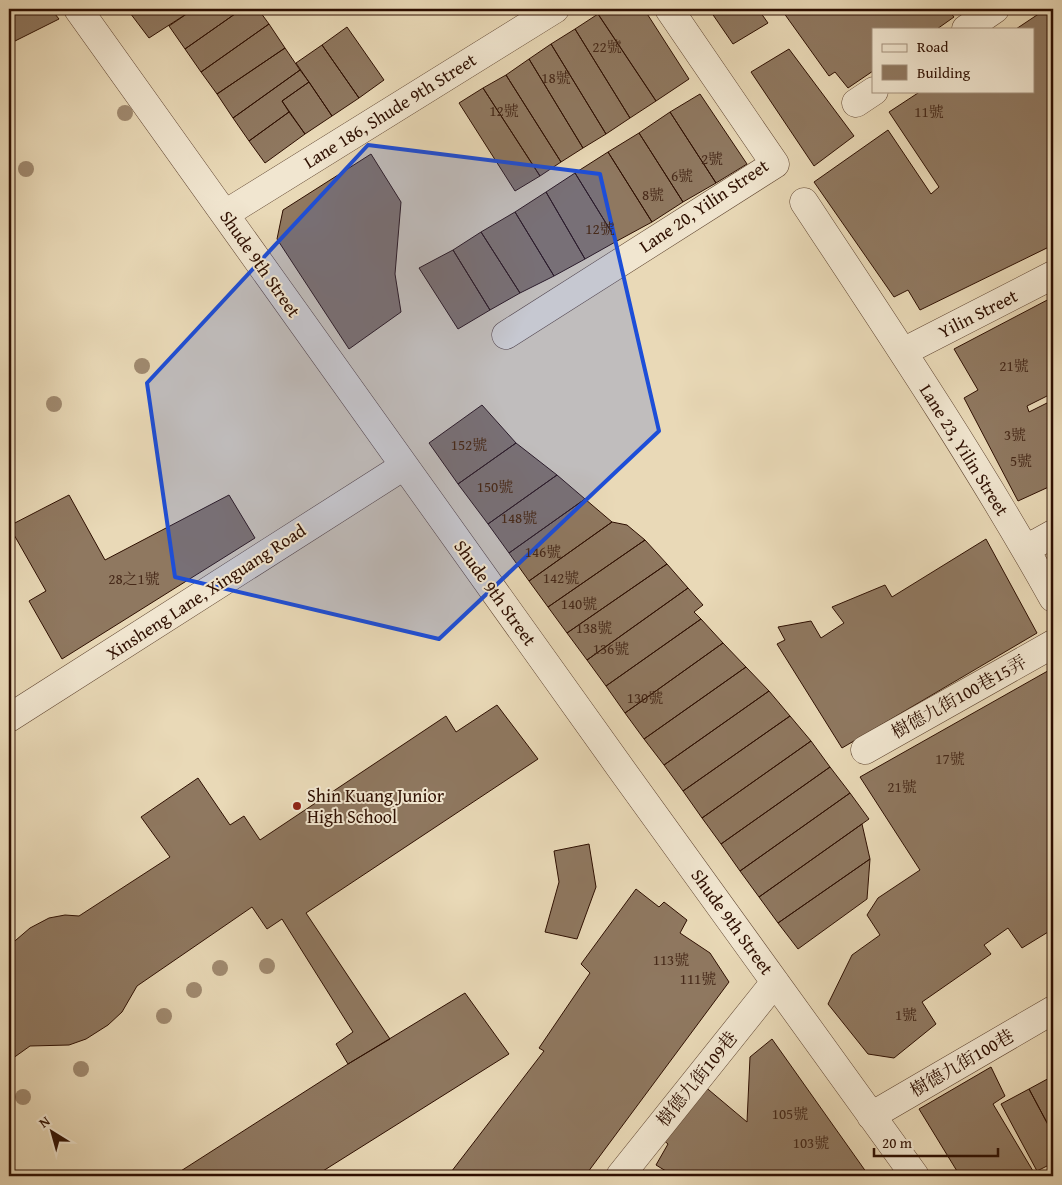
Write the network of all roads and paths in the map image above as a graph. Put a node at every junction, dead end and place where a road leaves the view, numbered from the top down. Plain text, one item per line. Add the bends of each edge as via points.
1 (78, 9) edge
2 (555, 9) edge
3 (669, 9) edge
4 (995, 9) edge
5 (967, 28) edge
6 (804, 202) dead end
7 (225, 214) junction
8 (1053, 276) edge
9 (506, 335) dead end
10 (903, 352) junction
11 (404, 466) junction
12 (1053, 534) edge
13 (1026, 549) junction
14 (1053, 598) edge
15 (1053, 644) edge
16 (9, 718) edge
17 (865, 750) dead end
18 (775, 982) junction
19 (1053, 1010) edge
20 (871, 1116) junction
21 (620, 1176) edge
22 (915, 1176) edge

1 - 7 street, Shude 9th Street
2 - 7 street, Lane 186, Shude 9th Street
3 - 9 street, Lane 20, Yilin Street via 775,164
4 - 5 street
6 - 10 street
7 - 11 street, Shude 9th Street
8 - 10 street, Yilin Street
10 - 13 street, Lane 23, Yilin Street
11 - 16 street, Xinsheng Lane, Xinguang Road
11 - 18 street, Shude 9th Street
12 - 13 street
13 - 14 street
15 - 17 street, 樹德九街100巷15弄
18 - 20 street, Shude 9th Street
18 - 21 street, 樹德九街109巷
19 - 20 street, 樹德九街100巷
20 - 22 street, Shude 9th Street

